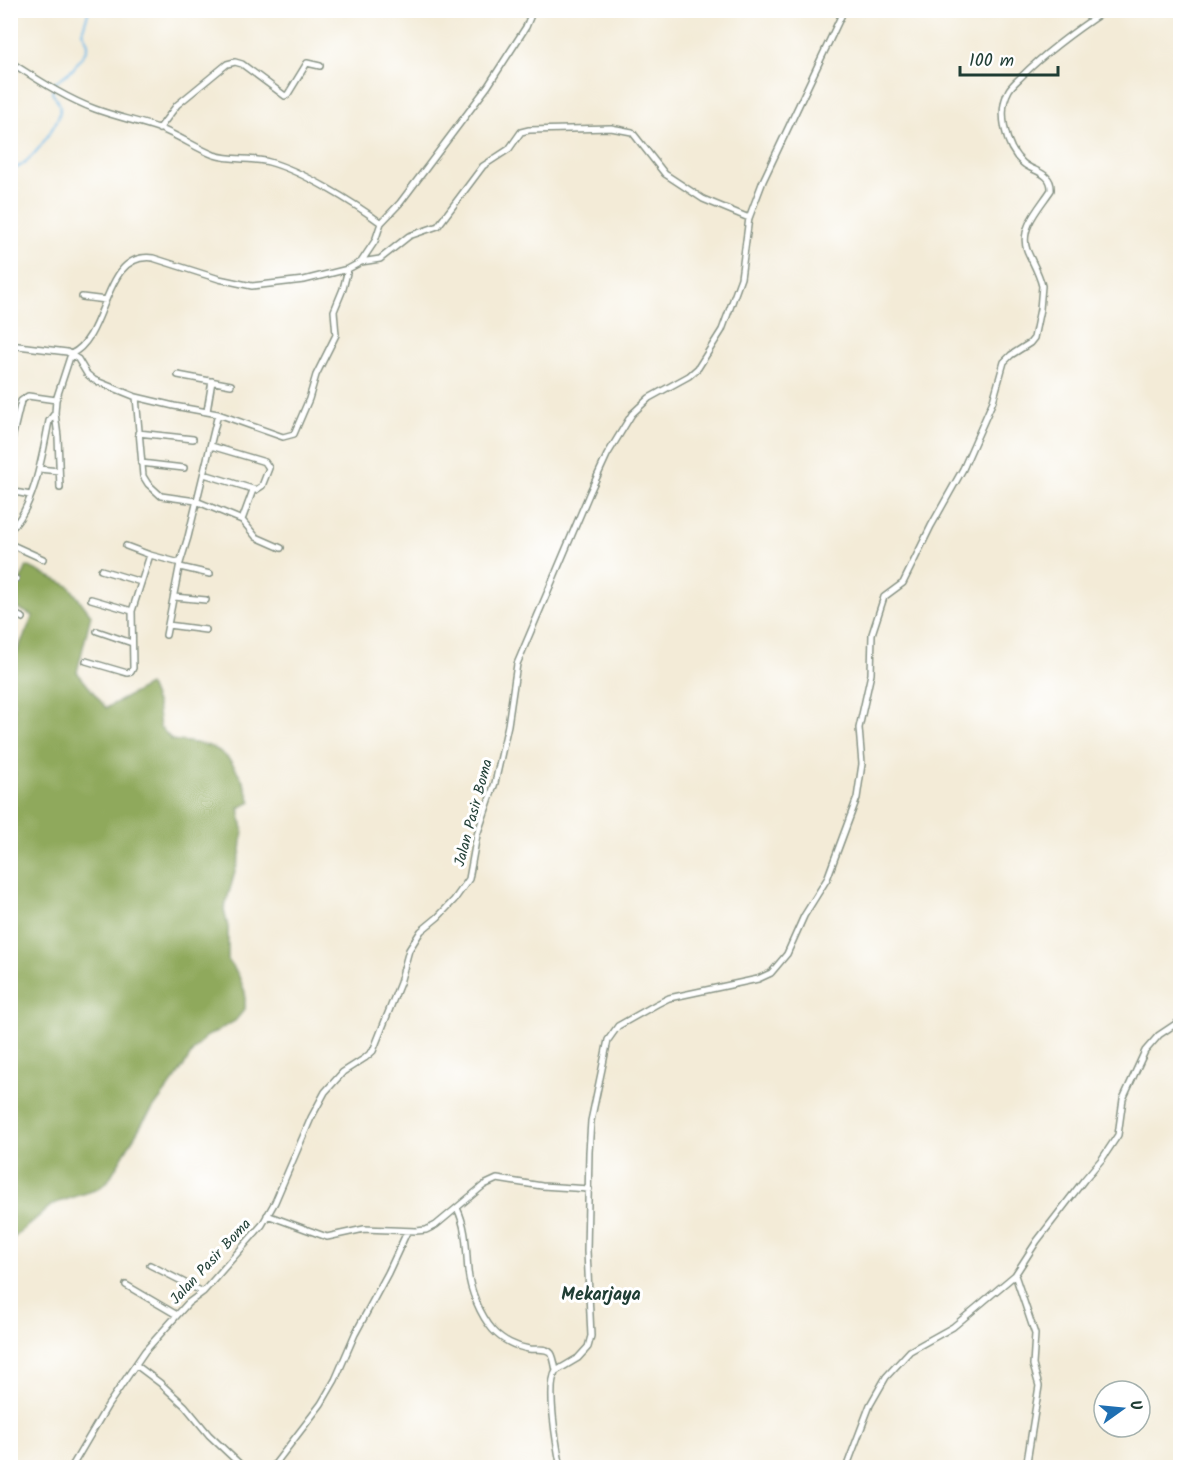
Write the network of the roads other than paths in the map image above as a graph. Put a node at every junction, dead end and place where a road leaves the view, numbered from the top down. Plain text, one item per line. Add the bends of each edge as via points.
1 (533, 10) edge
2 (844, 10) edge
3 (1106, 10) edge
4 (10, 62) edge
5 (320, 66) dead end
6 (159, 129) junction
7 (749, 218) junction
8 (381, 224) junction
9 (361, 262) junction
10 (348, 269) junction
11 (82, 297) dead end
12 (106, 300) junction
13 (10, 345) edge
14 (70, 354) junction
15 (178, 375) dead end
16 (212, 381) junction
17 (231, 385) dead end
18 (136, 396) junction
19 (56, 400) junction
20 (207, 411) junction
21 (54, 413) junction
22 (219, 414) junction
23 (138, 433) junction
24 (193, 439) dead end
25 (211, 446) junction
26 (10, 447) edge
27 (141, 463) junction
28 (184, 468) dead end
29 (39, 469) junction
30 (59, 471) junction
31 (204, 474) junction
32 (60, 488) dead end
33 (253, 490) junction
34 (10, 491) edge
35 (30, 495) junction
36 (196, 501) junction
37 (242, 520) junction
38 (10, 530) edge
39 (10, 544) edge
40 (126, 546) dead end
41 (281, 548) dead end
42 (150, 555) junction
43 (44, 559) dead end
44 (180, 565) junction
45 (101, 570) dead end
46 (210, 574) dead end
47 (141, 582) junction
48 (174, 597) junction
49 (91, 600) dead end
50 (206, 600) dead end
51 (132, 611) junction
52 (10, 612) edge
53 (23, 618) dead end
54 (168, 625) junction
55 (206, 630) dead end
56 (97, 631) dead end
57 (166, 635) dead end
58 (132, 643) junction
59 (86, 661) dead end
60 (1180, 1021) edge
61 (589, 1189) junction
62 (457, 1208) junction
63 (267, 1215) junction
64 (406, 1232) junction
65 (150, 1265) dead end
66 (1015, 1275) junction
67 (126, 1285) dead end
68 (203, 1292) junction
69 (177, 1315) junction
70 (136, 1365) junction
71 (556, 1371) junction
72 (71, 1467) edge
73 (244, 1467) edge
74 (272, 1467) edge
75 (561, 1467) edge
76 (849, 1467) edge
77 (1026, 1467) edge

1 - 8 street via 488,86
2 - 7 street, Jalan Pasir Boma
3 - 61 street via 1037,62 1008,94 1004,121 1009,144 1022,163 1049,178 1051,185 1025,238 1042,286 1036,333 1030,344 1004,362 993,401 963,469 903,583 884,597 872,634 871,680 859,728 859,789 827,879 787,954 771,973 743,983 669,998 615,1029 606,1049 591,1121
4 - 6 street via 95,109
5 - 6 street via 307,63 285,96 242,64 227,64 177,105
6 - 8 street via 222,158 269,162 287,169 317,183
7 - 9 street via 703,199 665,174 632,132 611,128 529,130 521,132 509,149 483,166 438,226 409,236 380,259
7 - 63 street, Jalan Pasir Boma via 741,278 722,330 698,368 632,414 607,455 525,644 517,664 508,725 469,879 450,905 421,931 409,950 374,1048 325,1092
8 - 9 street
9 - 10 street
10 - 12 street via 294,282 245,285 143,257 126,266
10 - 22 street via 334,311 336,335 294,434 283,437
11 - 12 street
12 - 14 street via 88,340
13 - 14 street
14 - 18 street via 93,380
14 - 19 street
15 - 16 street
16 - 17 street
16 - 20 street
18 - 20 street
18 - 23 street
19 - 21 street
19 - 26 street via 27,396 21,401
20 - 22 street
21 - 29 street
21 - 30 street
22 - 25 street
23 - 24 street
23 - 27 street
25 - 31 street
25 - 33 street via 267,464 262,486
27 - 28 street
27 - 36 street via 145,481 161,496
29 - 30 street
29 - 35 street
30 - 32 street
31 - 33 street
31 - 36 street
33 - 37 street
34 - 35 street
35 - 38 street via 20,520
36 - 37 street
36 - 44 street
37 - 41 street via 256,537
39 - 43 street
40 - 42 street
42 - 44 street
42 - 47 street
44 - 46 street
44 - 48 street
45 - 47 street
47 - 51 street
48 - 50 street
48 - 54 street
49 - 51 street
51 - 58 street
52 - 53 street
54 - 55 street
54 - 57 street
56 - 58 street
58 - 59 street via 133,668 129,673
60 - 66 street via 1145,1051 1123,1099 1118,1135 1036,1241
61 - 62 street via 497,1179
61 - 71 street via 591,1336 588,1347 578,1358
62 - 64 street via 431,1228
62 - 71 street via 463,1220 470,1282 493,1330 510,1344 549,1351
63 - 64 street via 327,1236 364,1229
63 - 68 street, Jalan Pasir Boma
64 - 74 street via 335,1380
65 - 68 street
66 - 76 street via 953,1327 910,1351 886,1377 870,1405
66 - 77 street via 1035,1334 1033,1365 1039,1386
67 - 69 street
68 - 69 street, Jalan Pasir Boma
69 - 70 street, Jalan Pasir Boma
70 - 72 street, Jalan Pasir Boma
70 - 73 street via 185,1406
71 - 75 street via 553,1407

